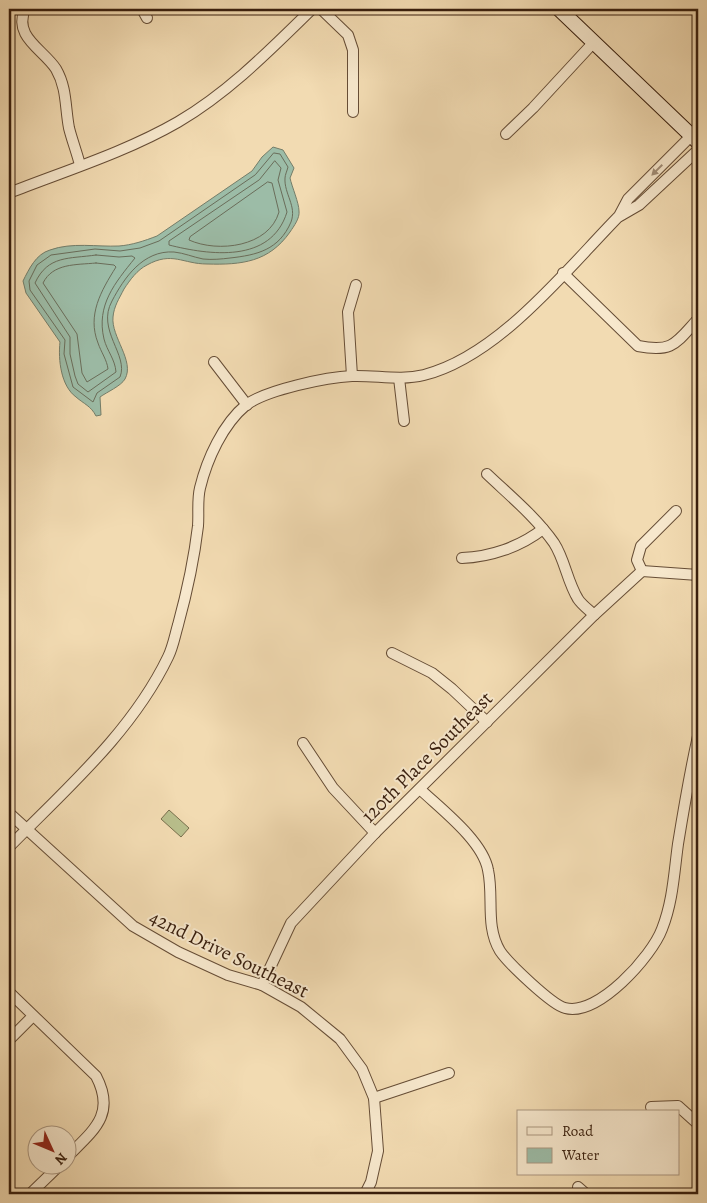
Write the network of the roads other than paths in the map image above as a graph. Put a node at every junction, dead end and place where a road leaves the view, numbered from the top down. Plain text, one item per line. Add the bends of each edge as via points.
1 (25, 9) edge
2 (312, 9) edge
3 (321, 9) edge
4 (558, 9) edge
5 (594, 42) junction
6 (353, 112) dead end
7 (506, 134) dead end
8 (695, 139) edge
9 (698, 150) edge
10 (80, 165) junction
11 (9, 193) edge
12 (619, 216) junction
13 (563, 273) junction
14 (356, 285) dead end
15 (698, 320) edge
16 (214, 362) dead end
17 (352, 376) junction
18 (399, 378) junction
19 (247, 405) junction
20 (404, 421) dead end
21 (487, 474) dead end
22 (676, 511) dead end
23 (543, 529) junction
24 (462, 558) dead end
25 (642, 571) junction
26 (698, 575) edge
27 (594, 615) junction
28 (392, 653) dead end
29 (487, 722) junction
30 (698, 736) edge
31 (303, 743) dead end
32 (421, 790) junction
33 (9, 813) edge
34 (26, 830) junction
35 (375, 833) junction
36 (9, 847) edge
37 (262, 985) junction
38 (9, 992) edge
39 (33, 1016) junction
40 (9, 1040) edge
41 (449, 1073) dead end
42 (374, 1098) junction
43 (651, 1106) dead end
44 (698, 1124) edge
45 (78, 1146) edge
46 (49, 1176) edge
47 (578, 1187) dead end
48 (30, 1194) edge
49 (366, 1194) edge
50 (586, 1194) edge

1 - 10 street via 23,28 27,39 54,66 64,83 70,128
2 - 10 street via 266,55 213,99 143,140
3 - 6 street via 348,35 354,50
4 - 5 street
5 - 7 street
5 - 8 street
8 -> 12 street via 628,199
9 - 12 street via 639,205
10 - 11 street
12 - 13 street
13 - 15 street via 638,346 654,349 671,347
13 - 18 street via 505,332 468,357 424,375
14 - 17 street via 348,312
16 - 19 street
17 - 18 street
17 - 19 street via 300,384
18 - 20 street
19 - 34 street via 226,429 210,456 199,490 191,578 170,655 124,728
21 - 23 street
22 - 25 street via 641,546 637,560
23 - 24 street via 499,552
23 - 27 street via 562,557 579,601
25 - 26 street
25 - 27 street, 120th Place Southeast
27 - 29 street, 120th Place Southeast
28 - 29 street via 432,674
29 - 32 street, 120th Place Southeast
30 - 32 street via 685,796 673,893 662,930 643,960 606,996 587,1007 565,1009 544,995 501,952 491,934 488,869 478,847
31 - 35 street via 333,788
32 - 35 street, 120th Place Southeast
33 - 34 street, 42nd Drive Southeast
34 - 36 street
34 - 37 street, 42nd Drive Southeast via 134,926 219,971
35 - 37 street, 120th Place Southeast via 290,923
37 - 42 street, 42nd Drive Southeast via 301,1007 340,1039 362,1069
38 - 39 street
39 - 40 street
39 - 45 street via 96,1076 104,1091 105,1109 95,1129
41 - 42 street
42 - 49 street, 42nd Drive Southeast via 378,1151
43 - 44 street via 678,1106
46 - 48 street
47 - 50 street

